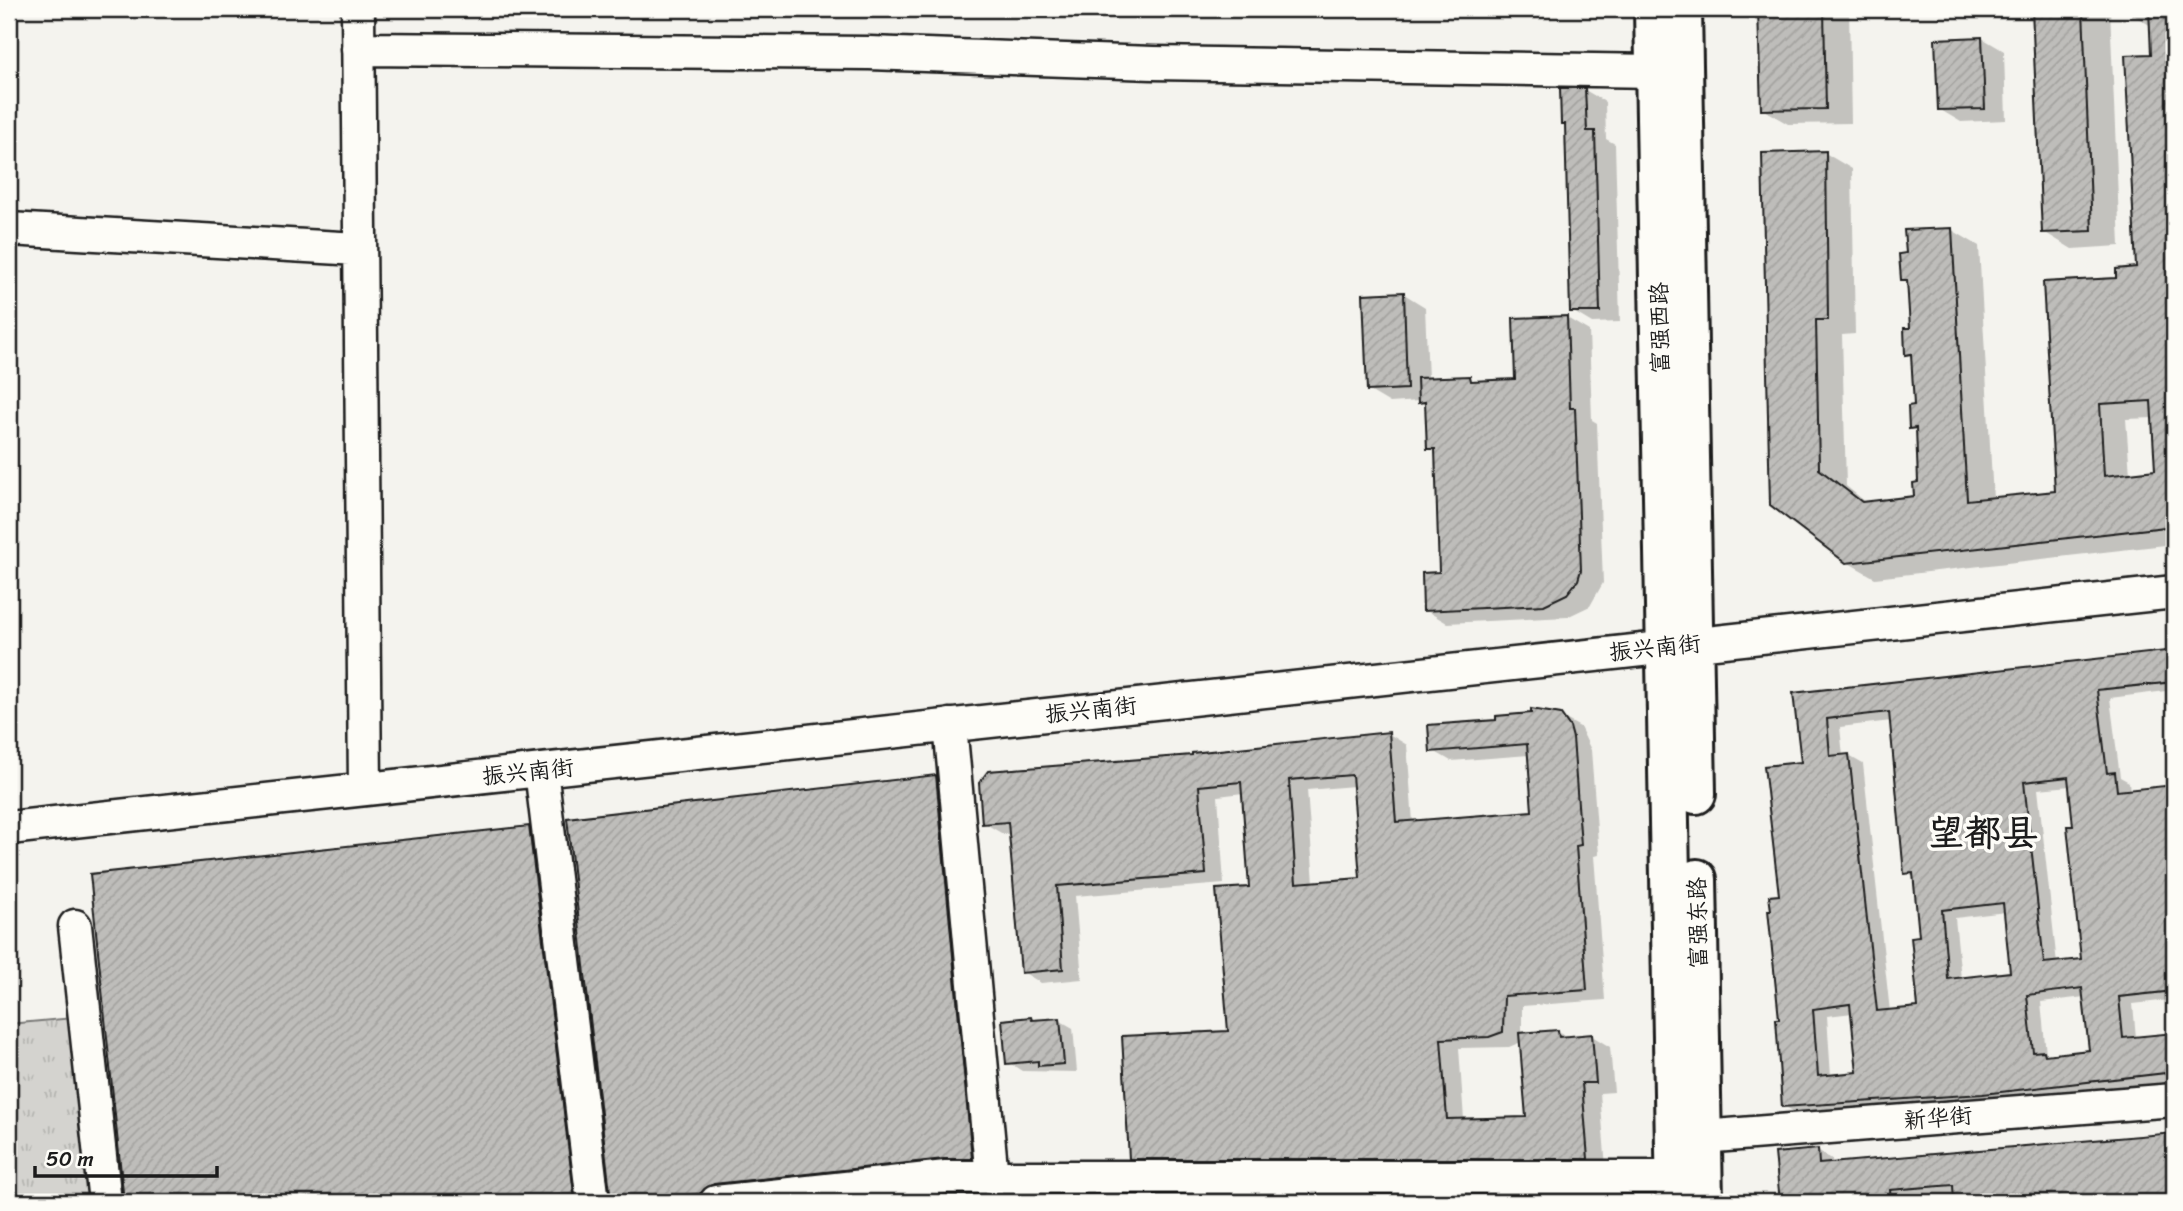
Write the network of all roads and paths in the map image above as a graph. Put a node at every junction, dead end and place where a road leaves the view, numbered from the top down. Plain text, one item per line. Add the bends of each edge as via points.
1 (358, 9) edge
2 (1654, 9) edge
3 (1682, 9) edge
4 (358, 48) junction
5 (1656, 71) junction
6 (9, 229) edge
7 (358, 249) junction
8 (2174, 592) edge
9 (1680, 645) junction
10 (950, 725) junction
11 (541, 770) junction
12 (365, 789) junction
13 (9, 828) edge
14 (75, 926) dead end
15 (2174, 1100) edge
16 (1702, 1137) junction
17 (992, 1178) junction
18 (1676, 1189) edge
19 (105, 1202) edge
20 (593, 1202) edge
21 (716, 1202) edge
22 (1703, 1202) edge

1 - 4 street
2 - 5 main road, 富强西路
3 - 9 main road, 富强西路
4 - 5 street via 869,53 1153,63
4 - 7 street
5 - 9 main road, 富强西路
6 - 7 street
7 - 12 street
8 - 9 street, 振兴南街
9 - 10 street, 振兴南街
9 - 16 main road, 富强东路
9 - 18 main road, 富强东路
10 - 11 street, 振兴南街
10 - 17 street
11 - 12 street, 振兴南街
11 - 20 street
12 - 13 street, 振兴南街
14 - 19 street
15 - 16 street, 新华街
16 - 22 main road, 富强东路
17 - 18 street via 1199,1175
17 - 21 street via 946,1177

